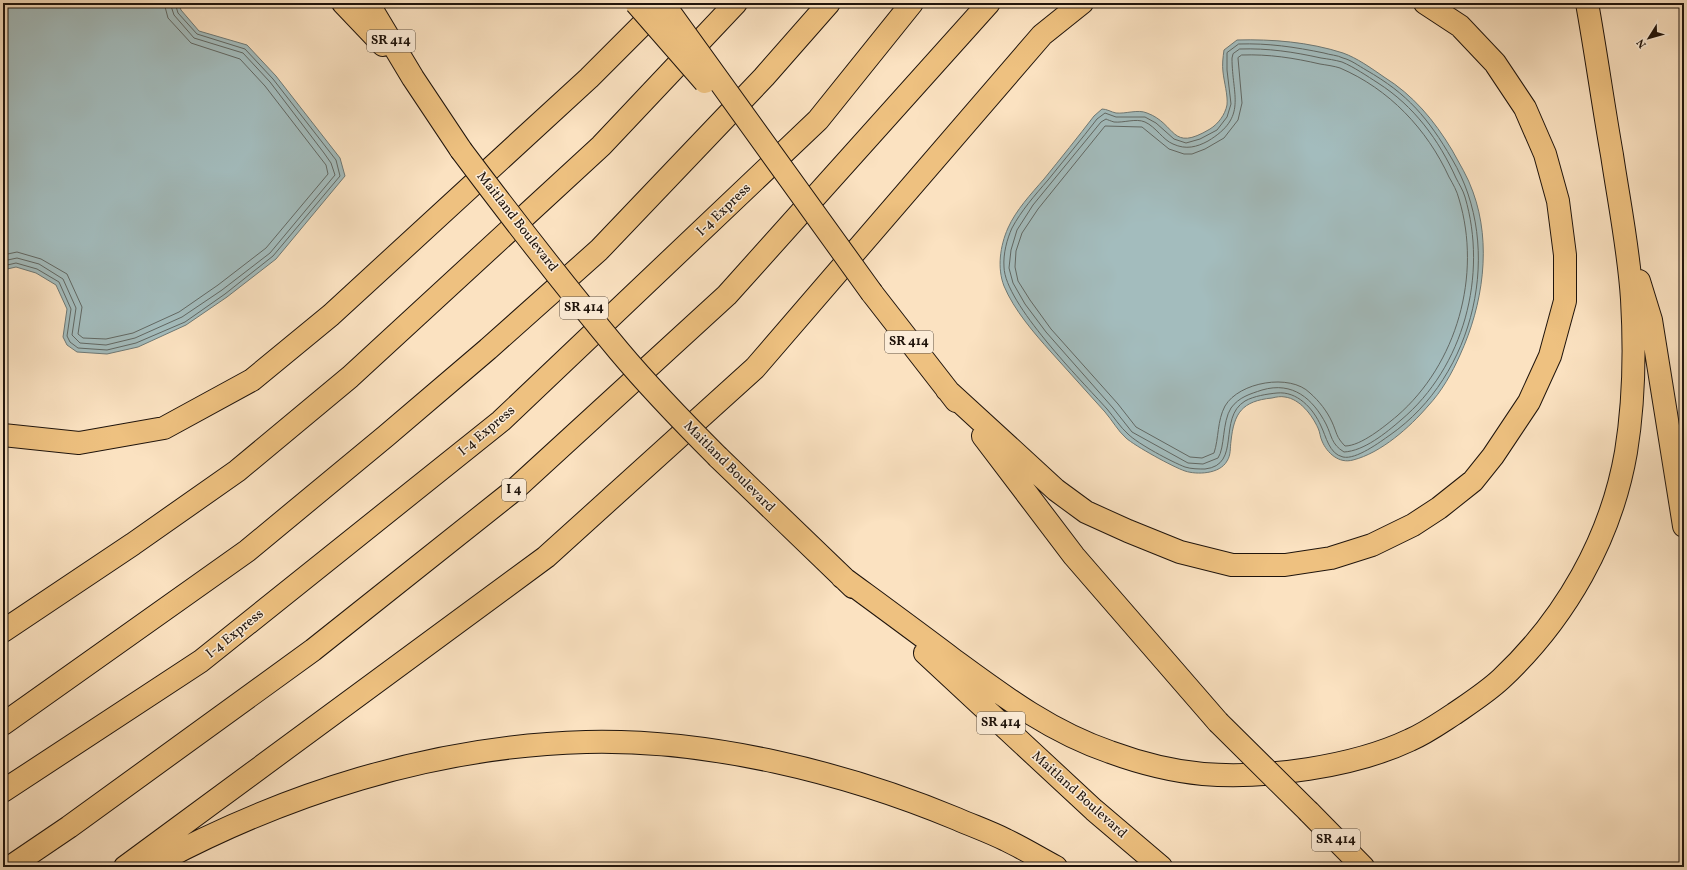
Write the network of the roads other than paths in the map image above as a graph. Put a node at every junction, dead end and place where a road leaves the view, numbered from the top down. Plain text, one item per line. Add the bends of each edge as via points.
1 (343, 3) edge
2 (368, 3) edge
3 (636, 3) edge
4 (664, 3) edge
5 (736, 3) edge
6 (829, 3) edge
7 (912, 3) edge
8 (989, 3) edge
9 (1082, 3) edge
10 (1425, 3) edge
11 (1587, 3) edge
12 (414, 78) junction
13 (793, 182) junction
14 (1623, 224) junction
15 (947, 390) junction
16 (3, 435) edge
17 (1684, 525) edge
18 (842, 577) junction
19 (3, 631) edge
20 (3, 724) edge
21 (3, 791) edge
22 (10, 867) edge
23 (125, 867) edge
24 (150, 867) edge
25 (1056, 867) edge
26 (1161, 867) edge
27 (1363, 867) edge

1 - 12 highway
2 - 12 highway, Maitland Boulevard / SR 414
3 - 13 highway, bridge
4 - 13 highway, SR 414, bridge
4 - 16 highway via 589,78 337,310 252,380 164,428 79,443
5 - 19 highway via 601,146 350,376 237,471 134,544
6 - 20 highway via 764,77 599,250 488,349 247,551
7 - 21 highway, I-4 Express via 818,120 502,421 202,661
8 - 22 highway, I 4 via 727,295 513,491 313,650
9 - 23 highway via 1042,35 755,368 709,410 546,557
10 - 15 highway via 1460,26 1495,63 1525,108 1545,154 1556,194 1566,255 1565,301 1550,356 1529,402 1473,481 1413,525 1372,545 1331,558 1300,563 1232,565 1180,552 1086,512 1056,490
11 - 14 highway
12 - 18 highway, Maitland Boulevard / SR 414, bridge via 461,150 619,352 718,458
13 - 15 highway, SR 414, bridge via 872,293
14 - 17 highway via 1651,320
14 - 18 highway via 1632,296 1631,401 1625,454 1612,510 1581,578 1554,621 1499,681 1472,702 1412,740 1360,757 1314,768 1276,772 1201,774 1150,765 1066,734 1029,714
15 - 27 highway, SR 414, bridge via 1074,556 1218,722
18 - 26 highway, Maitland Boulevard / SR 414 via 1094,810
24 - 25 highway via 208,837 292,801 388,771 454,756 522,746 587,742 712,751 775,762 846,780 925,806 1005,839

